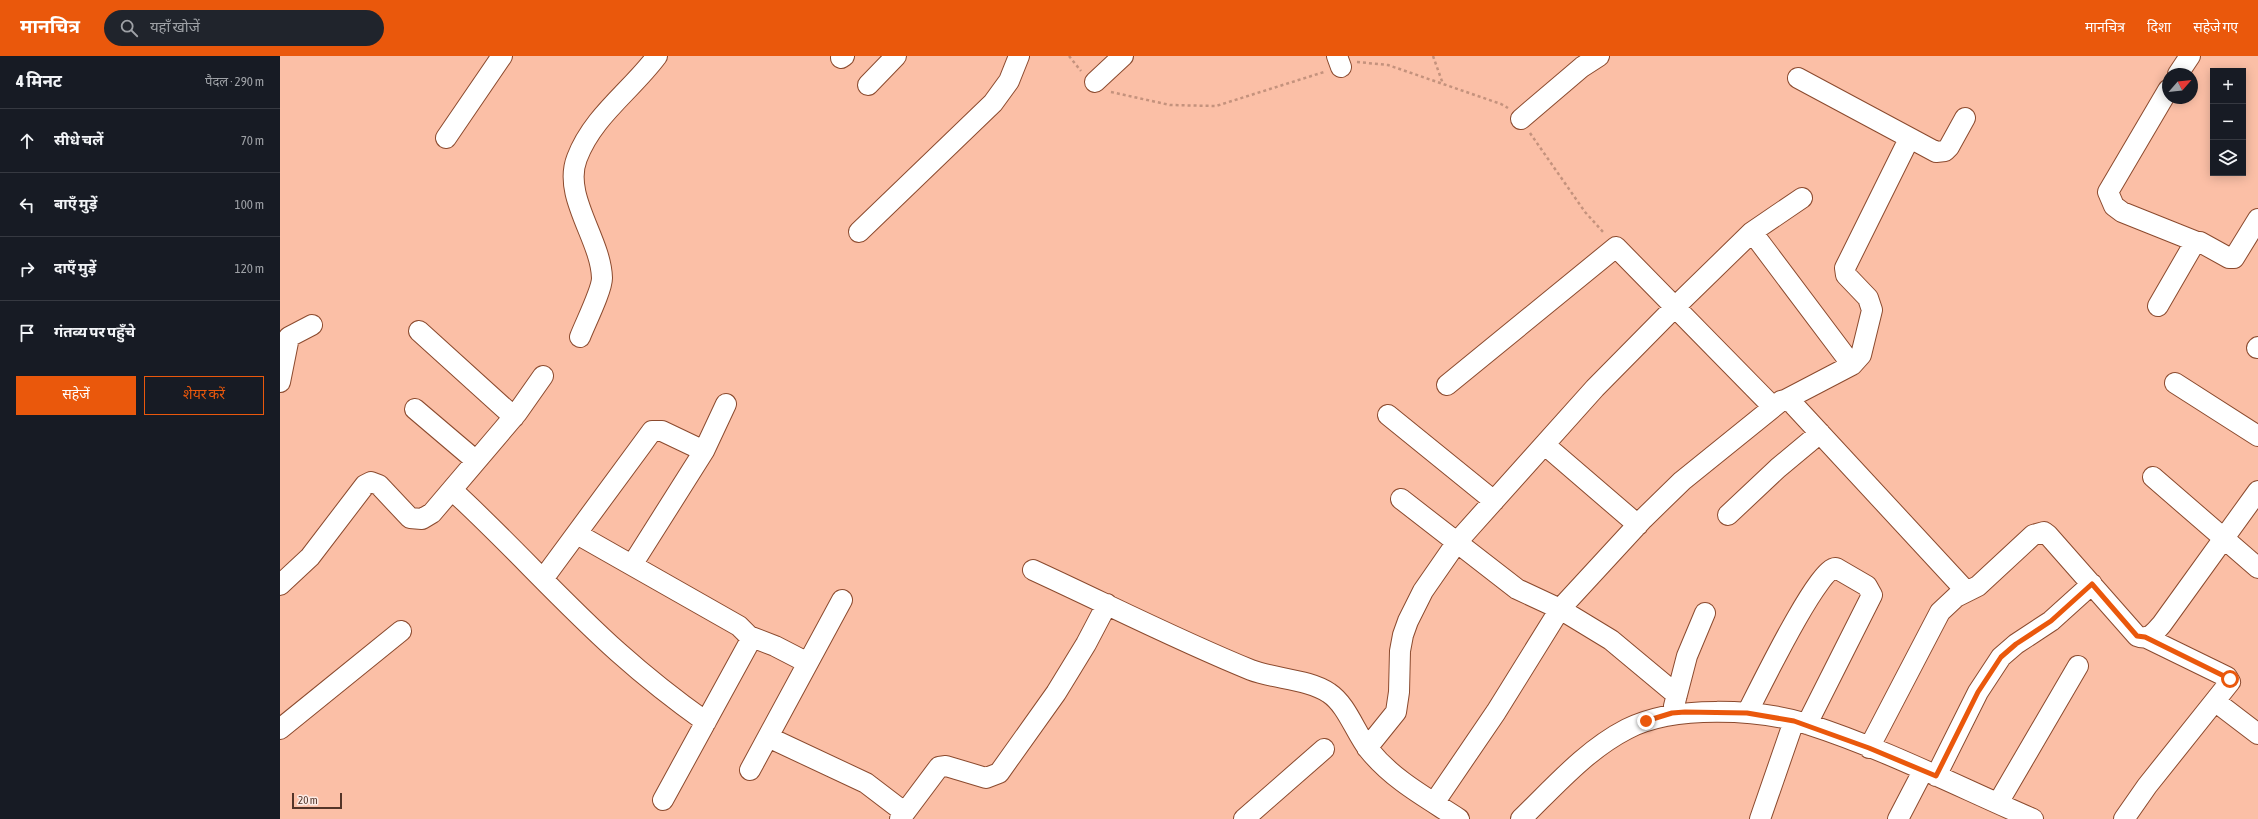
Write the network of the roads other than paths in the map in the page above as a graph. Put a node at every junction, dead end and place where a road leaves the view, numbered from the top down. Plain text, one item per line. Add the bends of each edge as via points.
1 (502, 56) edge
2 (657, 56) edge
3 (896, 56) edge
4 (1019, 56) edge
5 (1123, 56) edge
6 (1599, 56) edge
7 (2190, 56) edge
8 (2182, 68) edge
9 (1798, 78) dead end
10 (1094, 82) road end
11 (868, 85) dead end
12 (2162, 100) edge
13 (1965, 118) dead end
14 (1521, 119) road end
15 (446, 138) dead end
16 (1909, 139) junction
17 (1802, 198) dead end
18 (2258, 219) edge
19 (859, 232) dead end
20 (1752, 232) junction
21 (2197, 242) junction
22 (2158, 306) dead end
23 (1674, 308) junction
24 (312, 325) dead end
25 (419, 331) dead end
26 (580, 337) dead end
27 (1852, 365) junction
28 (543, 376) dead end
29 (280, 382) edge
30 (2175, 383) dead end
31 (1447, 385) dead end
32 (726, 404) dead end
33 (1779, 404) junction
34 (415, 409) dead end
35 (1388, 415) dead end
36 (514, 417) junction
37 (1820, 433) junction
38 (2258, 436) edge
39 (1545, 445) junction
40 (704, 451) junction
41 (475, 460) junction
42 (2153, 477) dead end
43 (452, 490) junction
44 (2258, 490) edge
45 (1401, 499) dead end
46 (1494, 501) junction
47 (1728, 514) dead end
48 (1638, 525) junction
49 (577, 534) junction
50 (2224, 538) junction
51 (1457, 542) junction
52 (632, 565) junction
53 (2258, 568) edge
54 (1033, 570) dead end
55 (543, 579) junction
56 (2092, 584) junction
57 (280, 585) edge
58 (1966, 591) junction
59 (842, 600) dead end
60 (1107, 604) junction
61 (1560, 609) junction
62 (1705, 613) dead end
63 (400, 631) dead end
64 (750, 636) junction
65 (2145, 637) junction
66 (808, 663) junction
67 (2078, 666) dead end
68 (2216, 702) junction
69 (1674, 704) junction
70 (1747, 713) junction
71 (706, 722) junction
72 (1801, 723) junction
73 (280, 729) edge
74 (2258, 734) edge
75 (768, 737) junction
76 (1367, 748) junction
77 (1869, 748) junction
78 (1324, 749) dead end
79 (750, 770) dead end
80 (1929, 773) junction
81 (663, 800) dead end
82 (1998, 804) junction
83 (1445, 813) edge
84 (902, 816) edge
85 (1244, 819) edge
86 (1522, 819) edge
87 (1760, 819) edge
88 (1898, 819) edge
89 (2033, 819) edge
90 (2124, 819) edge

1 - 15 street
2 - 26 street via 645,72 605,112 577,157 573,182 602,278
3 - 11 street
4 - 19 street via 1010,81 993,103
5 - 10 street
6 - 14 street via 1582,67
7 - 8 street
9 - 16 street
12 - 21 street via 2108,192 2114,206 2122,212
13 - 16 street via 1945,151 1936,152
16 - 27 street via 1845,268 1846,275 1868,298 1872,310 1862,355
17 - 20 street
18 - 21 street via 2234,258
20 - 23 street
20 - 27 street
21 - 22 street
23 - 31 street via 1616,247
23 - 33 street
23 - 39 street via 1595,388
24 - 29 street via 289,337
25 - 36 street
27 - 33 street
28 - 36 street
30 - 38 street
32 - 40 street
33 - 37 street via 1792,403
33 - 48 street via 1706,459
34 - 41 street
35 - 46 street
36 - 41 street
37 - 47 street
37 - 58 street
39 - 46 street
39 - 48 street
40 - 49 street via 662,430 652,431
40 - 52 street
41 - 43 street
42 - 50 street
43 - 55 street via 499,533
43 - 57 street via 432,513 416,520 410,518 379,485 371,482 365,485 310,557
44 - 50 street
45 - 51 street
46 - 51 street
48 - 61 street
49 - 52 street
49 - 55 street
50 - 53 street
50 - 65 street via 2162,624 2154,633
51 - 61 street via 1517,589
51 - 76 street via 1423,592 1408,621 1402,635 1396,712
52 - 64 street via 739,626
54 - 60 street
55 - 71 street via 617,651 663,691
56 - 58 street via 2044,532 2034,535 1981,583
56 - 65 street via 2137,636
56 - 80 street via 2051,621 2001,657
58 - 77 street via 1940,612
59 - 66 street
60 - 76 street via 1251,670 1308,684 1328,692 1339,703
60 - 84 street via 1056,694 999,773 986,778 946,766 939,767
61 - 69 street via 1612,640
61 - 83 street via 1496,712
62 - 69 street via 1687,656
63 - 73 street
64 - 66 street via 768,642
64 - 71 street via 749,643
65 - 68 street via 2227,677 2230,682
66 - 75 street
67 - 82 street
68 - 74 street
68 - 90 street via 2152,780
69 - 70 street
69 - 86 street via 1611,738 1581,761
70 - 72 street
70 - 72 street via 1801,611 1828,570 1836,568 1867,586 1872,595
71 - 81 street
72 - 77 street
72 - 87 street
75 - 79 street
75 - 84 street via 866,782
76 - 83 street via 1390,772
77 - 80 street
78 - 85 street
80 - 82 street
80 - 88 street
82 - 89 street

